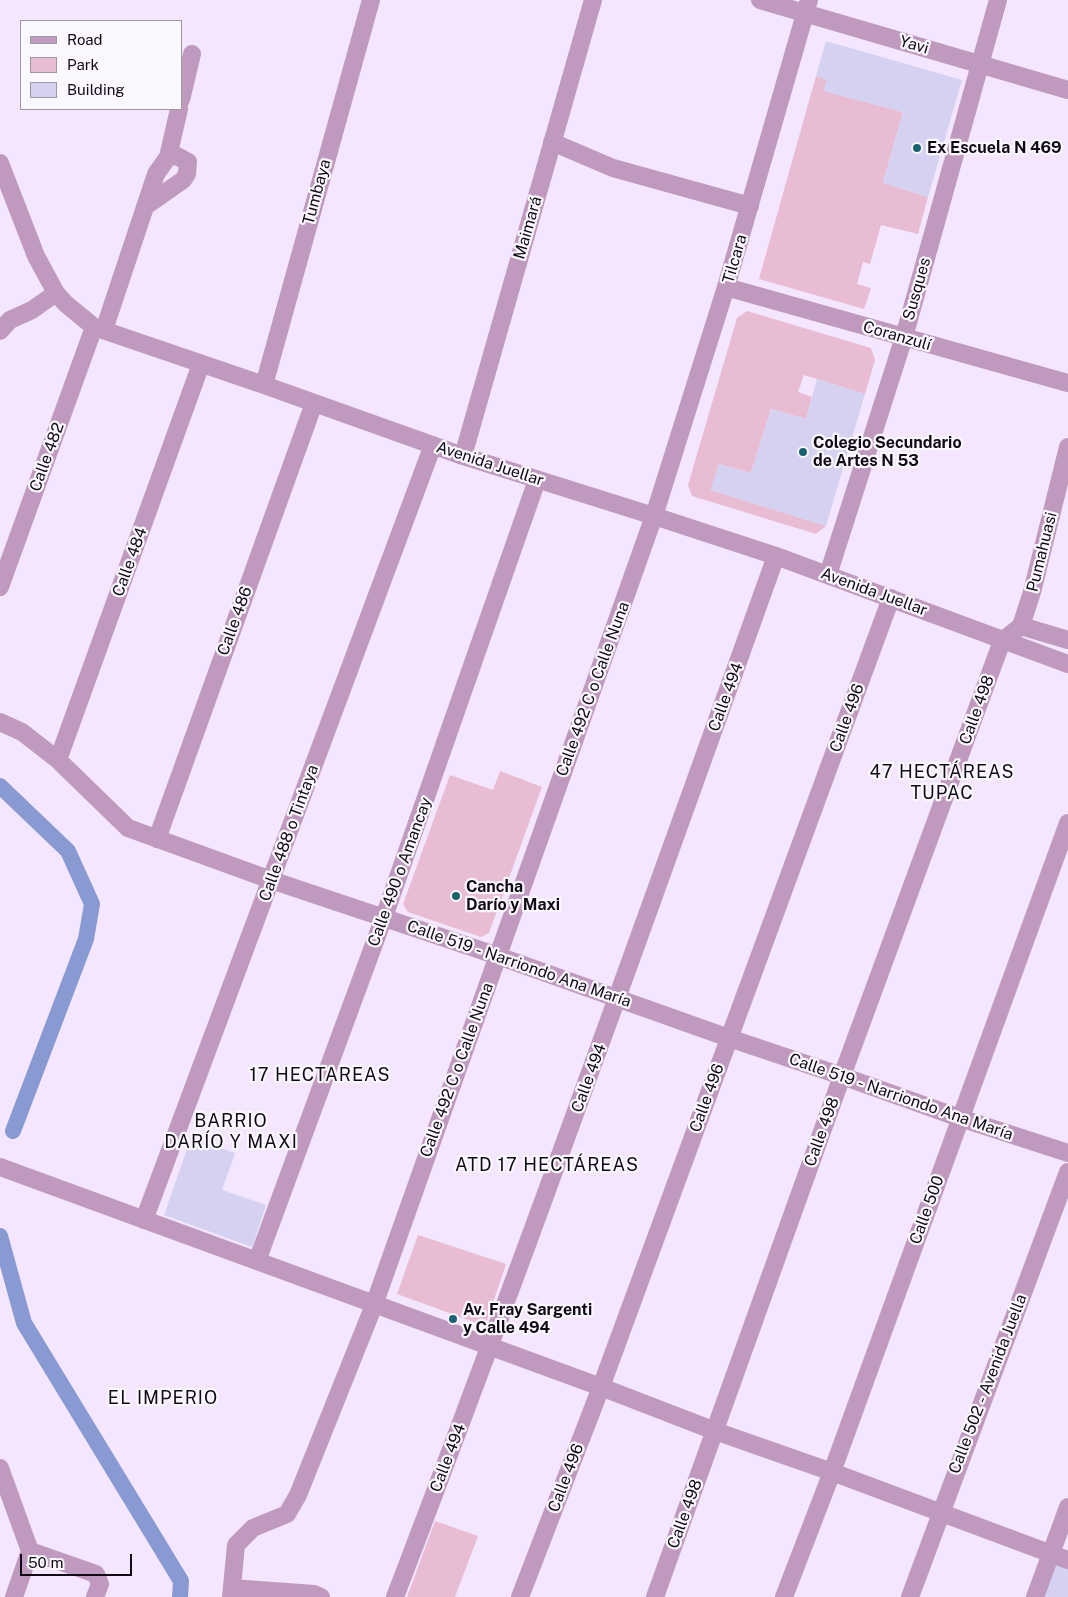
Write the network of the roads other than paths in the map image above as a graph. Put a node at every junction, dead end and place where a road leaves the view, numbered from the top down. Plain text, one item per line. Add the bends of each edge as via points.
1 (371, 0) edge
2 (593, 0) edge
3 (760, 0) edge
4 (998, 0) edge
5 (808, 7) edge
6 (192, 54) dead end
7 (980, 64) junction
8 (1068, 90) edge
9 (182, 96) edge
10 (179, 110) edge
11 (552, 142) junction
12 (168, 158) junction
13 (0, 162) edge
14 (146, 206) junction
15 (750, 206) junction
16 (726, 287) junction
17 (56, 293) junction
18 (99, 328) junction
19 (0, 331) edge
20 (904, 338) junction
21 (201, 364) junction
22 (1068, 383) edge
23 (264, 385) junction
24 (314, 403) junction
25 (433, 446) junction
26 (1068, 447) edge
27 (463, 456) junction
28 (538, 480) junction
29 (654, 516) junction
30 (776, 556) junction
31 (828, 575) junction
32 (0, 587) edge
33 (891, 598) junction
34 (1022, 626) junction
35 (1002, 640) junction
36 (1068, 640) edge
37 (1068, 664) edge
38 (0, 722) edge
39 (58, 760) junction
40 (1068, 823) edge
41 (157, 839) junction
42 (271, 880) junction
43 (384, 917) junction
44 (498, 956) junction
45 (618, 999) junction
46 (729, 1038) junction
47 (842, 1076) junction
48 (960, 1118) junction
49 (1068, 1153) edge
50 (0, 1167) edge
51 (1068, 1172) edge
52 (144, 1220) junction
53 (257, 1261) junction
54 (374, 1305) junction
55 (490, 1347) junction
56 (601, 1387) junction
57 (716, 1431) junction
58 (0, 1468) edge
59 (832, 1472) junction
60 (1068, 1507) edge
61 (940, 1513) junction
62 (30, 1551) junction
63 (1051, 1554) junction
64 (1068, 1560) edge
65 (231, 1593) edge
66 (14, 1597) edge
67 (95, 1597) edge
68 (321, 1597) edge
69 (395, 1597) edge
70 (520, 1597) edge
71 (655, 1597) edge
72 (784, 1597) edge
73 (910, 1597) edge
74 (1034, 1597) edge

1 - 23 street, Tumbaya
2 - 11 street, Maimará
3 - 5 street, Yavi
4 - 7 street, Susques
5 - 7 street, Yavi
5 - 15 street, Tilcara
6 - 9 street
7 - 8 street, Yavi
7 - 20 street, Susques
10 - 12 street
11 - 15 street via 613,168
11 - 27 street, Maimará
12 - 14 street, Calle 482 via 156,174
12 - 14 street via 177,156 188,162 187,174
13 - 17 street, Avenida Juellar via 36,256
14 - 18 street, Calle 482
15 - 16 street, Tilcara
16 - 20 street, Coranzulí
16 - 29 street, Tilcara
17 - 18 street, Avenida Juellar
17 - 19 street via 32,310 10,320
18 - 21 street, Avenida Juellar
18 - 32 street, Calle 482
20 - 22 street, Coranzulí
20 - 31 street, Susques
21 - 23 street, Avenida Juellar
21 - 39 street, Calle 484
23 - 24 street, Avenida Juellar
24 - 25 street, Avenida Juellar
24 - 41 street, Calle 486
25 - 27 street, Avenida Juellar
25 - 42 street, Calle 488 o Tintaya
26 - 34 street, Pumahuasi
27 - 28 street, Avenida Juellar
28 - 29 street, Avenida Juellar
28 - 43 street, Calle 490 o Amancay
29 - 30 street, Avenida Juellar
29 - 44 street, Calle 492 C o Calle Nuna
30 - 31 street, Avenida Juellar
30 - 45 street, Calle 494
31 - 33 street, Avenida Juellar
33 - 35 street, Avenida Juellar
33 - 46 street, Calle 496
34 - 35 street
34 - 36 street
35 - 37 street, Avenida Juellar
35 - 47 street, Calle 498
38 - 39 street, Calle 519 - Narriondo Ana María via 22,732
39 - 41 street, Calle 519 - Narriondo Ana María via 128,828
40 - 48 street, Calle 500
41 - 42 street, Calle 519 - Narriondo Ana María
42 - 43 street, Calle 519 - Narriondo Ana María
42 - 52 street, Calle 488 o Tintaya
43 - 44 street, Calle 519 - Narriondo Ana María
43 - 53 street, Calle 490 o Amancay
44 - 45 street, Calle 519 - Narriondo Ana María
44 - 54 street, Calle 492 C o Calle Nuna
45 - 46 street, Calle 519 - Narriondo Ana María
45 - 55 street, Calle 494
46 - 47 street, Calle 519 - Narriondo Ana María
46 - 56 street, Calle 496
47 - 48 street, Calle 519 - Narriondo Ana María
47 - 57 street, Calle 498
48 - 49 street, Calle 519 - Narriondo Ana María
48 - 59 street, Calle 500
50 - 52 street
51 - 61 street, Calle 502 - Avenida Juella
52 - 53 street
53 - 54 street
54 - 55 street
54 - 65 street, Calle 492 C o Calle Nuna via 298,1495 287,1514 253,1528 236,1545
55 - 56 street
55 - 69 street, Calle 494
56 - 57 street
56 - 70 street, Calle 496
57 - 59 street
57 - 71 street, Calle 498
58 - 62 street
59 - 61 street
59 - 72 street, Calle 500
60 - 63 street
61 - 63 street
61 - 73 street, Calle 502 - Avenida Juella
62 - 66 street
62 - 67 street via 96,1574 100,1584
63 - 64 street
63 - 74 street
65 - 68 street via 314,1594

